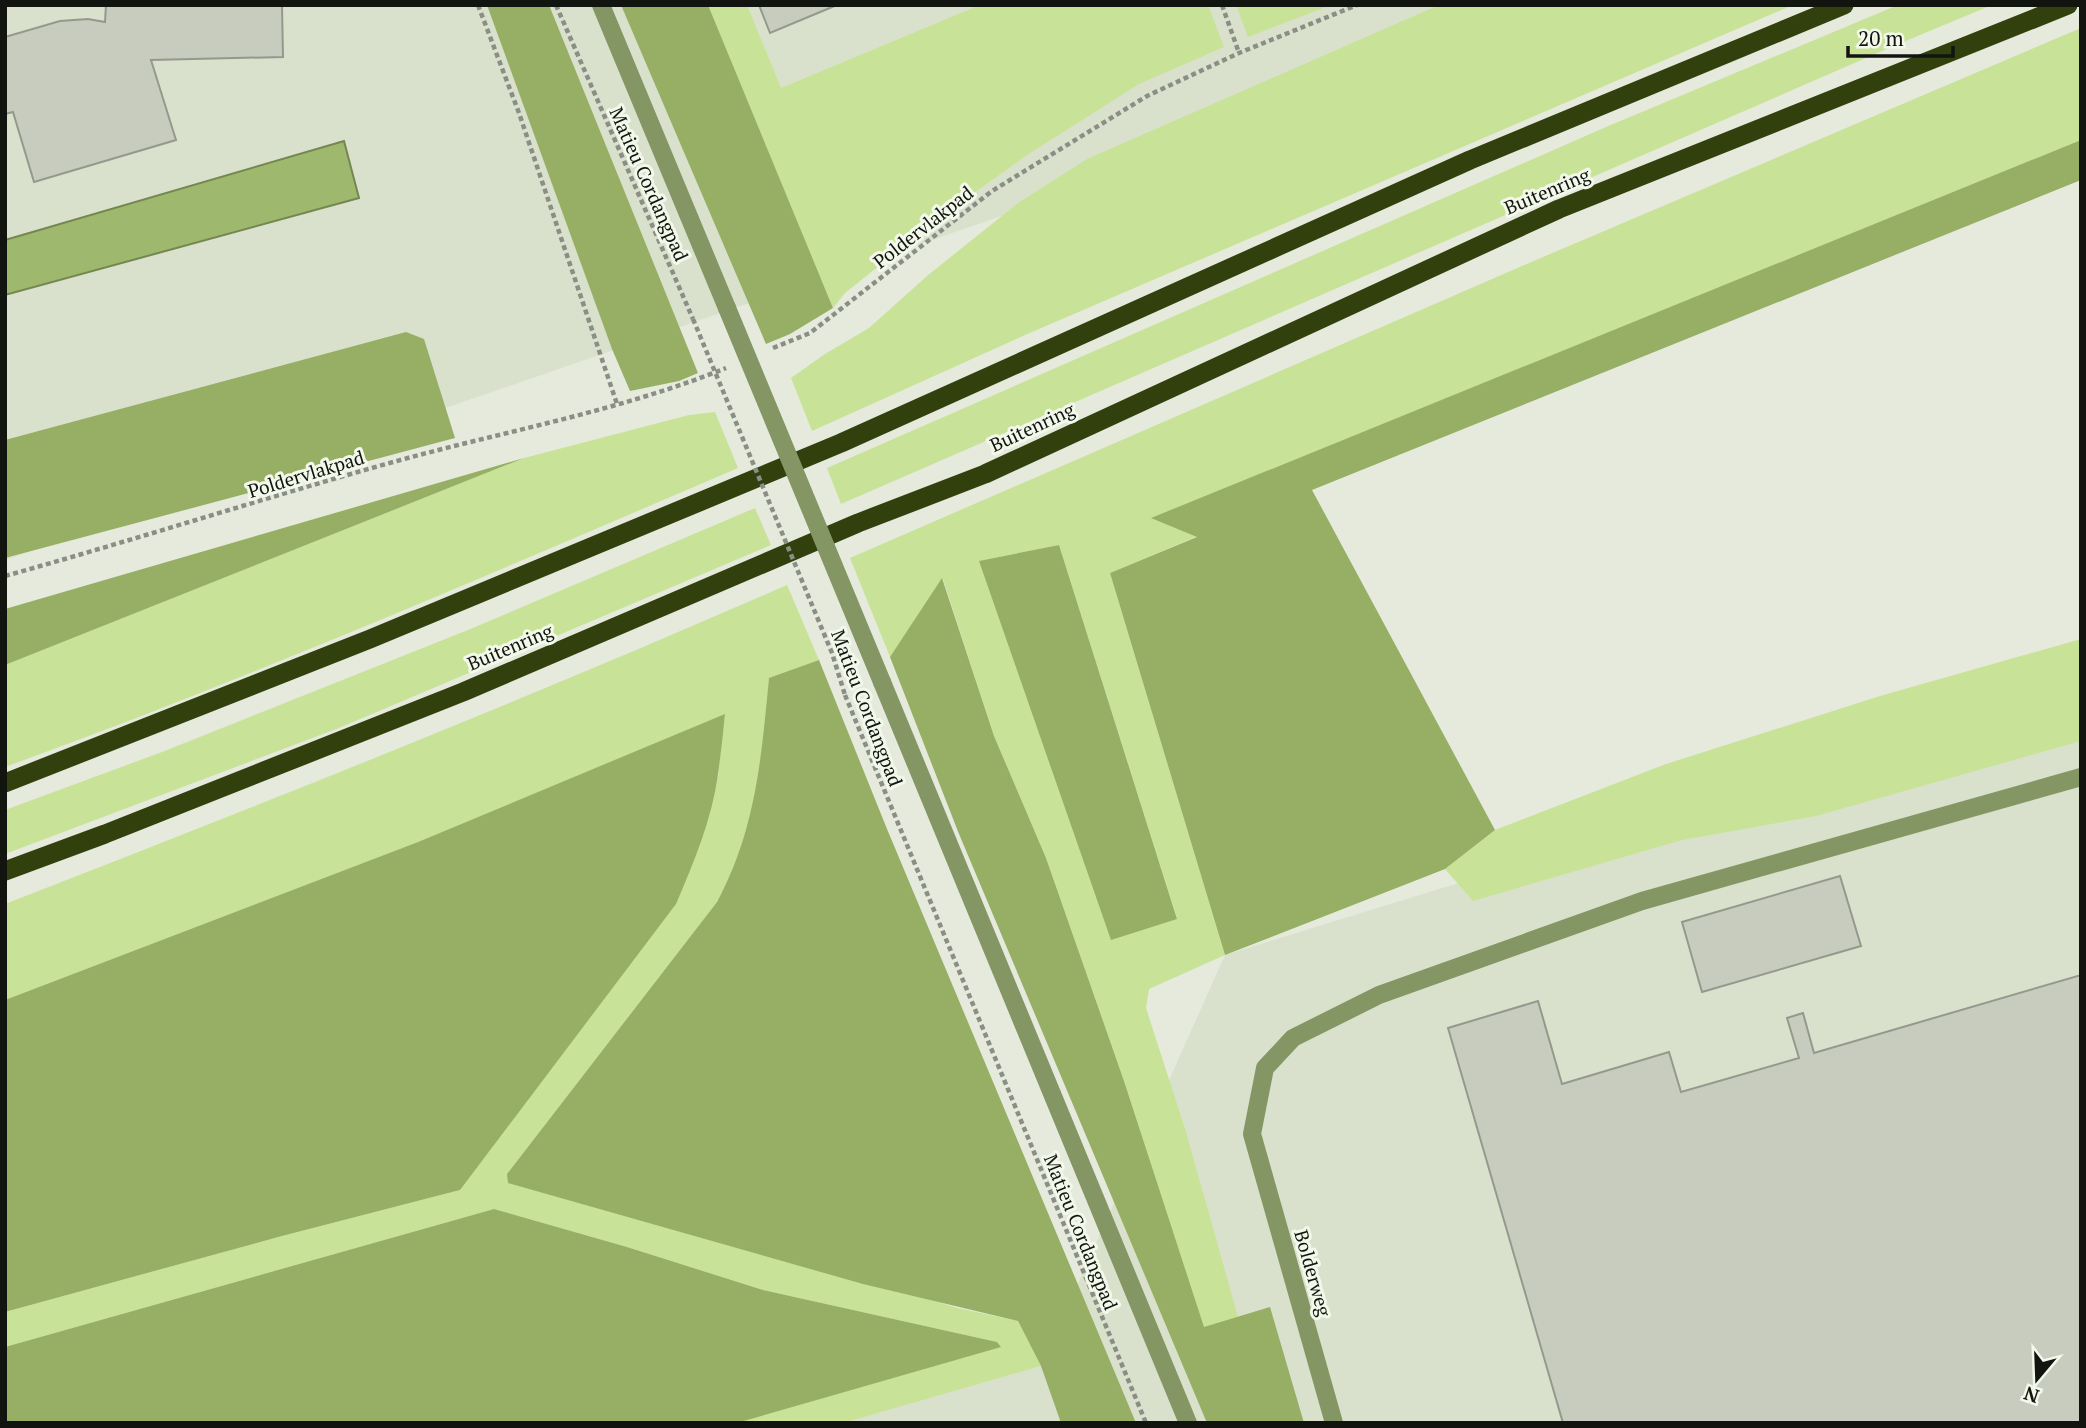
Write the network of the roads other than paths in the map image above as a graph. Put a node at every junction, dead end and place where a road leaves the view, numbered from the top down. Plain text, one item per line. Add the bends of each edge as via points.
1 (601, 5) edge
2 (1844, 5) edge
3 (2068, 5) edge
4 (2081, 777) edge
5 (5, 783) edge
6 (5, 870) edge
7 (1188, 1423) edge
8 (1334, 1423) edge

1 - 7 street, bridge
2 - 5 highway via 1470,160 841,443 370,639
3 - 6 highway, Buitenring via 1559,209 985,474 846,528 463,692 118,830
4 - 8 street, Bolderweg via 1642,901 1379,995 1293,1038 1265,1068 1252,1134

